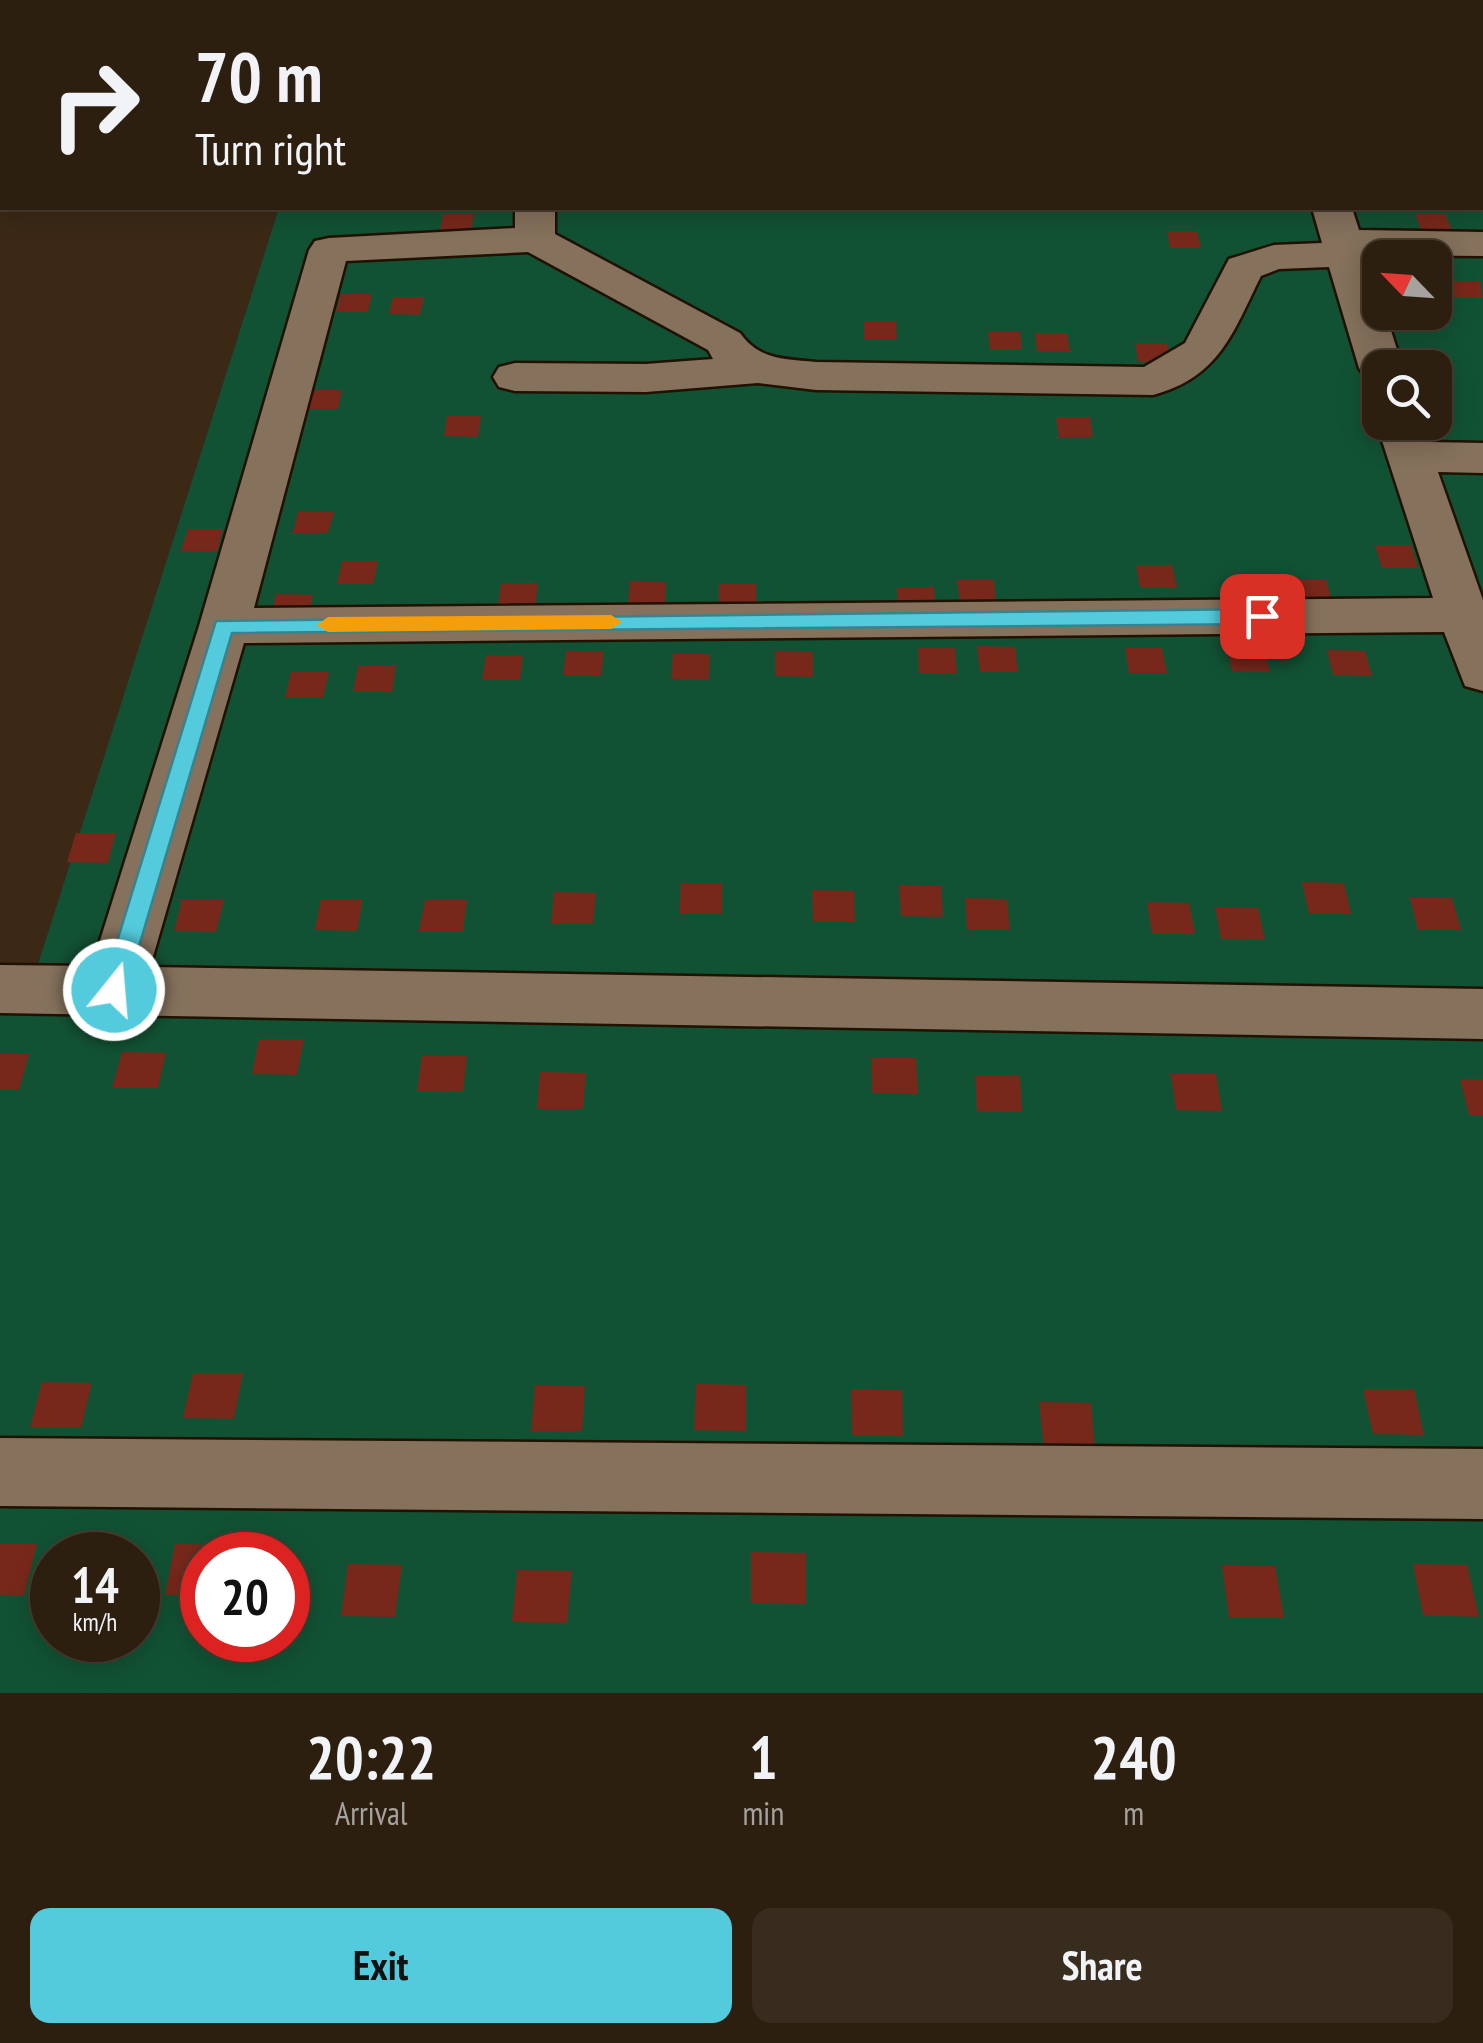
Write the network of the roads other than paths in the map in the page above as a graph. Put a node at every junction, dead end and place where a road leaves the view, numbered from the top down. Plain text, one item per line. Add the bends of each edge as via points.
1 (535, 223) edge
2 (1341, 234) edge
3 (1483, 244) edge
4 (1376, 350) edge
5 (758, 368) junction
6 (516, 377) dead end
7 (1403, 440) edge
8 (1483, 458) edge
9 (1462, 615) junction
10 (224, 626) junction
11 (1483, 672) edge
12 (0, 989) edge
13 (114, 990) junction
14 (1483, 1014) edge
15 (0, 1472) edge
16 (1483, 1484) edge

1 - 5 street
1 - 10 street via 328,250
2 - 3 street
2 - 4 street
2 - 5 street via 1244,268 1202,350 1154,381 816,376
5 - 6 street via 646,378
7 - 8 street
7 - 9 street
9 - 10 street
9 - 11 street
10 - 13 street
12 - 13 street
13 - 14 street
15 - 16 street

